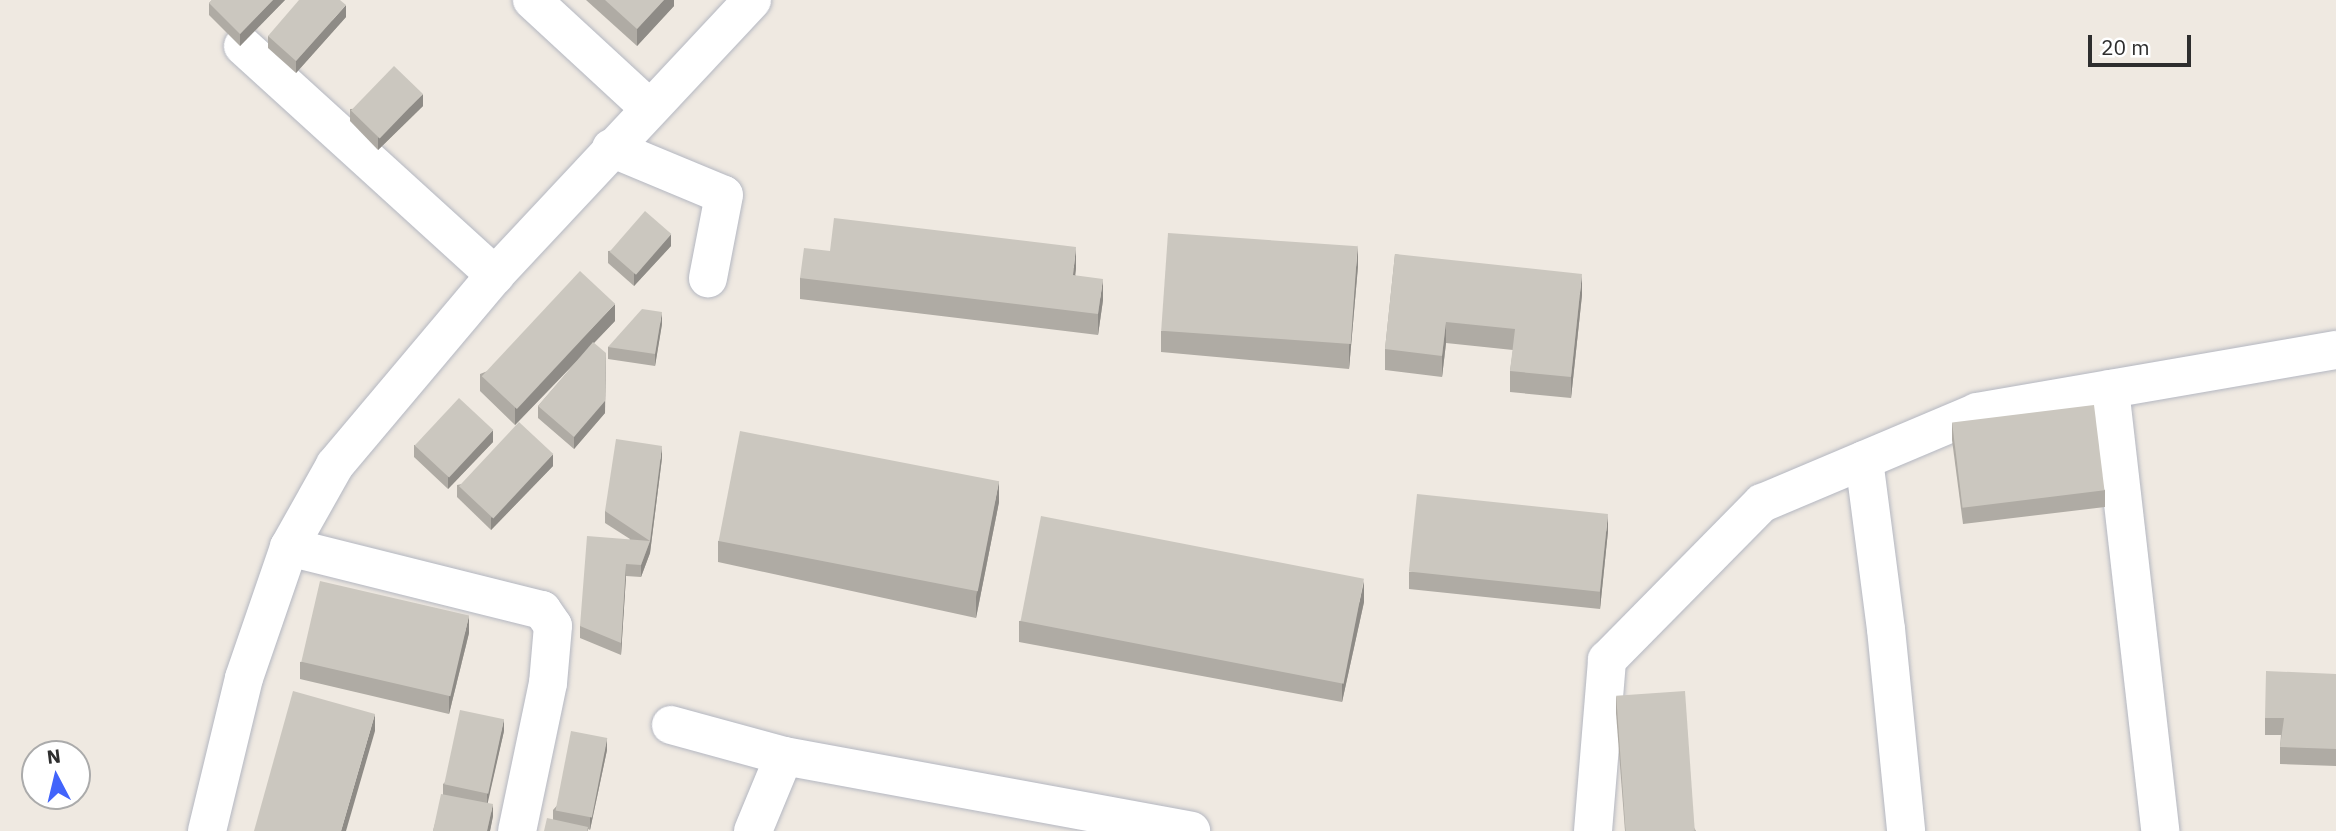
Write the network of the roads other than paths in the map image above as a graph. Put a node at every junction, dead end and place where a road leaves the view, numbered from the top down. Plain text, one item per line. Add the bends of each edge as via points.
1 (532, 0) edge
2 (752, 0) edge
3 (243, 46) edge
4 (648, 107) junction
5 (611, 148) junction
6 (495, 275) junction
7 (708, 278) dead end
8 (2336, 350) edge
9 (2110, 389) junction
10 (1864, 460) junction
11 (289, 547) junction
12 (671, 724) dead end
13 (784, 756) junction
14 (207, 831) edge
15 (517, 831) edge
16 (752, 831) edge
17 (1191, 831) edge
18 (1593, 831) edge
19 (1906, 831) edge
20 (2160, 831) edge

1 - 4 street
2 - 4 street
3 - 6 street
4 - 5 street
5 - 6 street
5 - 7 street via 724,195
6 - 11 street via 335,465
8 - 9 street
9 - 10 street via 1978,412
9 - 20 street
10 - 18 street via 1762,503 1607,660
10 - 19 street
11 - 14 street via 244,678
11 - 15 street via 542,610 553,626 548,683
12 - 13 street
13 - 16 street
13 - 17 street

